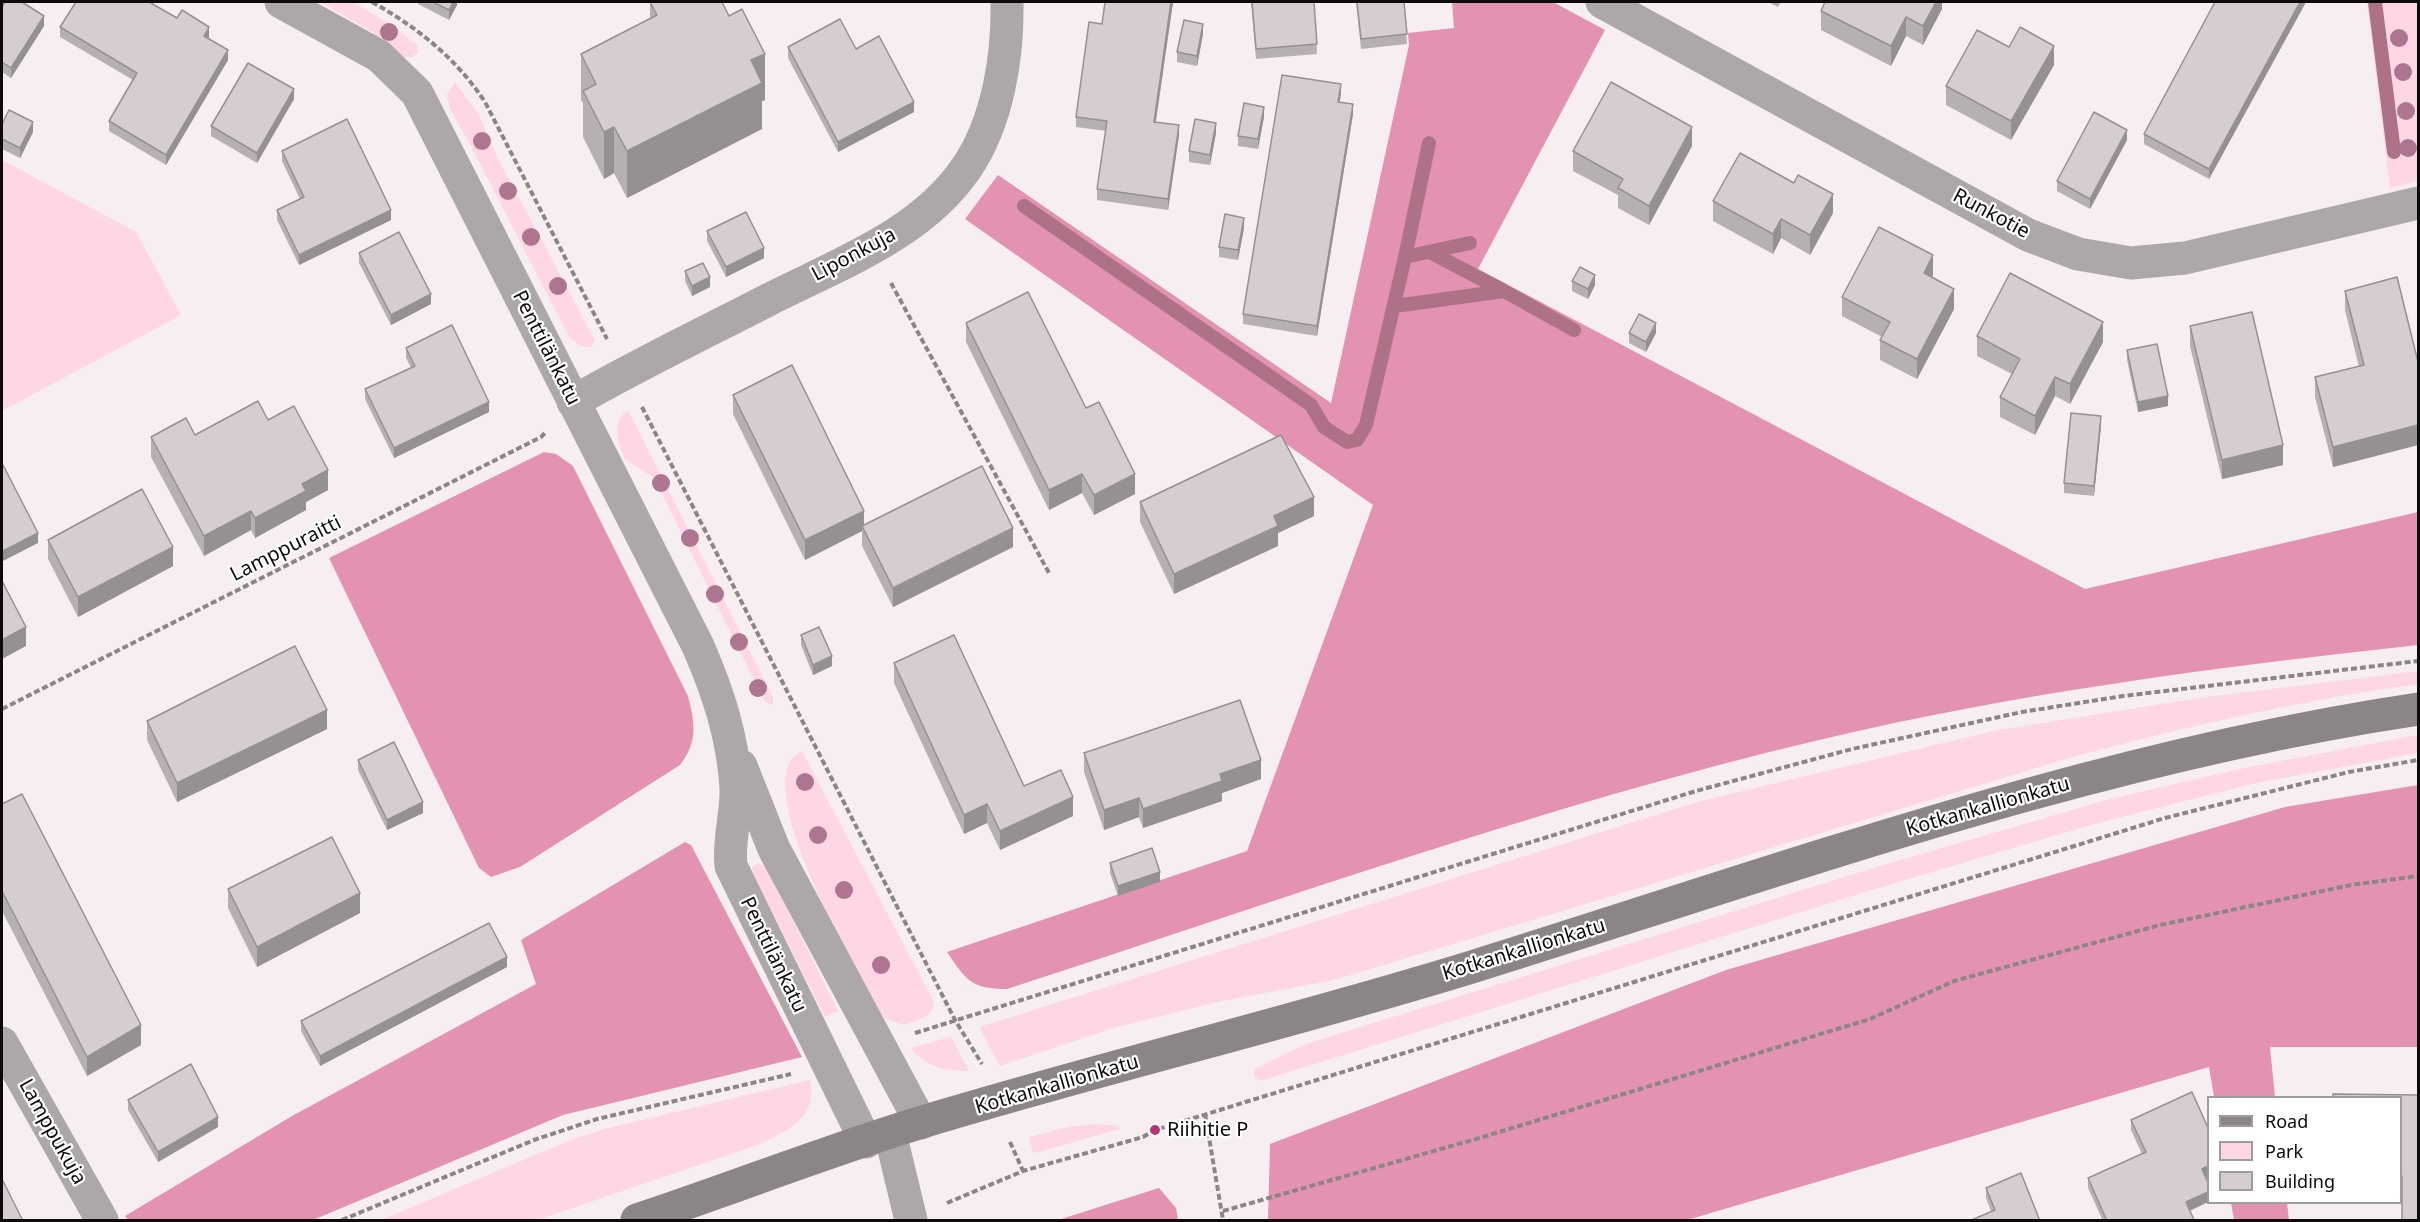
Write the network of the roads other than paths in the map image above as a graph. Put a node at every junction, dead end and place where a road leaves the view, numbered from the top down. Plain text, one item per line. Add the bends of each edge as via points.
1 (281, 2) edge
2 (1007, 2) edge
3 (1602, 2) edge
4 (2418, 203) edge
5 (573, 402) junction
6 (2418, 709) edge
7 (733, 757) junction
8 (2, 1043) edge
9 (921, 1123) junction
10 (878, 1137) junction
11 (102, 1221) edge
12 (637, 1221) edge
13 (911, 1221) edge

1 - 5 street, Penttilänkatu via 379,56 417,93
2 - 5 street, Liponkuja via 997,92 986,128 968,166 946,194 915,222 872,248
3 - 4 street, Runkotie via 2028,235 2078,254 2131,263 2185,258
5 - 7 street, Penttilänkatu via 698,646 718,691
6 - 9 street, Kotkankallionkatu via 2327,722 2078,781 1450,973
7 - 9 street, Penttilänkatu via 749,782 774,849
7 - 10 street, Penttilänkatu via 736,790 729,848 731,866
8 - 11 street, Lamppukuja
9 - 10 street, Kotkankallionkatu
10 - 12 street, Kotkankallionkatu
10 - 13 street, Penttilänkatu

